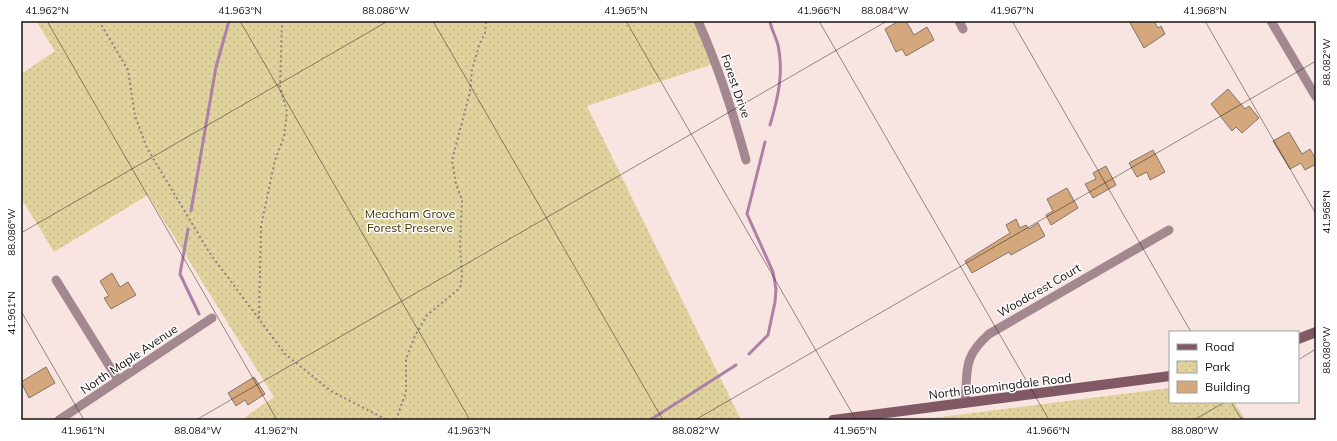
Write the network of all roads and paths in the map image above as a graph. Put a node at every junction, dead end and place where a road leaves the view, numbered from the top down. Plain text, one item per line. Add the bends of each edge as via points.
1 (99, 21) edge
2 (282, 21) edge
3 (486, 21) edge
4 (698, 21) edge
5 (1271, 21) edge
6 (1316, 97) edge
7 (746, 160) dead end
8 (1169, 230) dead end
9 (56, 280) dead end
10 (212, 318) dead end
11 (259, 319) junction
12 (1316, 332) edge
13 (1299, 339) edge
14 (1169, 376) edge
15 (118, 380) junction
16 (966, 403) junction
17 (59, 420) edge
18 (387, 420) edge
19 (396, 420) edge
20 (833, 420) edge

1 - 11 path via 128,70 135,116 146,148 209,252
2 - 11 path via 280,86 287,112 284,137 261,226
3 - 19 path via 452,160 462,200 460,288 427,315 415,336 406,359 406,392
4 - 7 street, Forest Drive via 721,78
5 - 6 street
8 - 16 street, Woodcrest Court via 989,334 977,345 968,360
9 - 15 street
10 - 15 street, North Maple Avenue
11 - 18 path via 285,354 331,391
12 - 13 main road
14 - 16 main road, North Bloomingdale Road
15 - 17 street, North Maple Avenue
16 - 20 main road, North Bloomingdale Road

